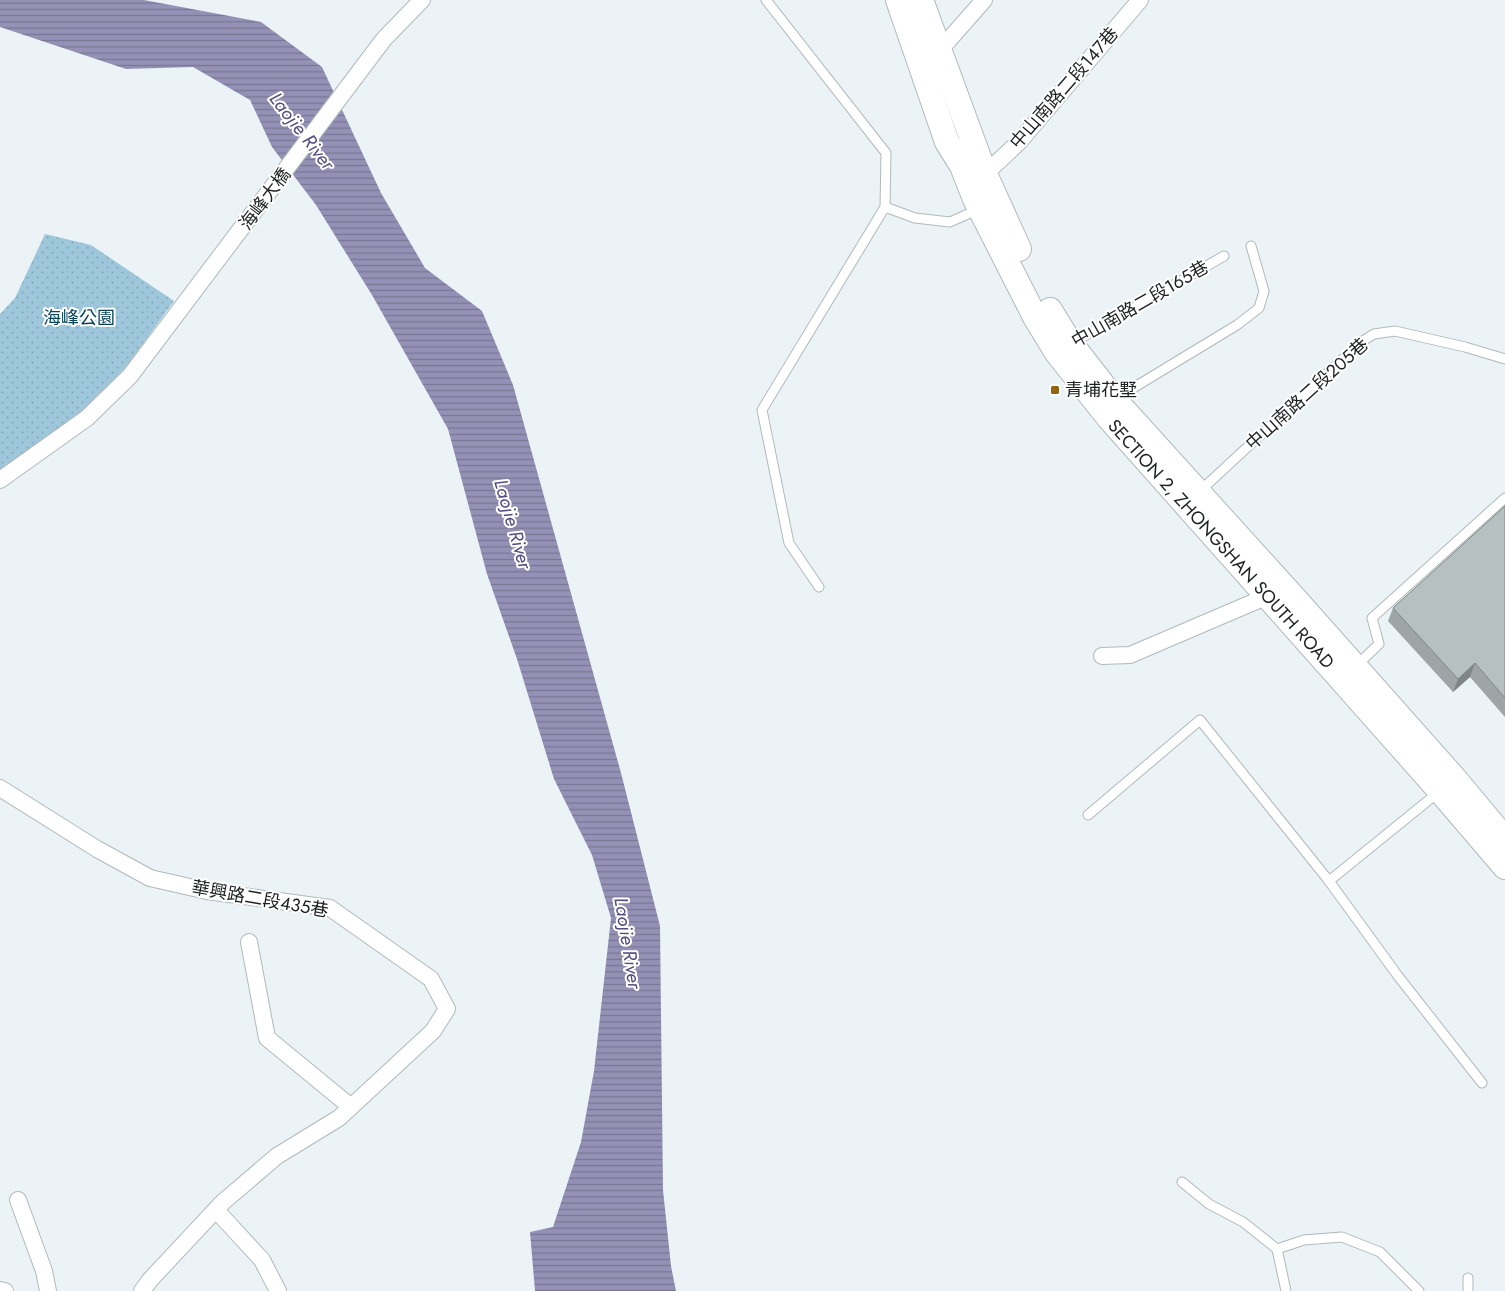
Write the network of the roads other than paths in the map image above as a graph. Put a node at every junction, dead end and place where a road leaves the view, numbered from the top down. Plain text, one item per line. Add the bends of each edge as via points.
1 (422, 0) edge
2 (766, 0) edge
3 (898, 0) edge
4 (921, 0) edge
5 (984, 0) edge
6 (1140, 0) edge
7 (940, 50) junction
8 (985, 174) junction
9 (885, 206) junction
10 (980, 208) junction
11 (1250, 246) dead end
12 (1224, 256) dead end
13 (1064, 348) junction
14 (1505, 359) edge
15 (1114, 399) junction
16 (0, 480) edge
17 (1192, 498) junction
18 (1505, 498) edge
19 (818, 587) dead end
20 (1268, 596) junction
21 (1102, 656) dead end
22 (1348, 674) junction
23 (0, 788) edge
24 (1440, 791) junction
25 (1088, 815) dead end
26 (1505, 839) edge
27 (1505, 867) edge
28 (1329, 881) junction
29 (249, 942) dead end
30 (1482, 1083) dead end
31 (351, 1107) junction
32 (1182, 1182) dead end
33 (18, 1200) dead end
34 (216, 1210) junction
35 (1277, 1249) junction
36 (1468, 1278) dead end
37 (0, 1290) edge
38 (5, 1291) edge
39 (48, 1291) edge
40 (142, 1291) edge
41 (278, 1291) edge
42 (1286, 1291) edge
43 (1419, 1291) edge
44 (1468, 1291) edge

1 - 16 street, 海峰大橋 via 384,39 130,376 87,418
2 - 9 lane via 886,153
3 - 10 main road, SECTION 2, ZHONGSHAN SOUTH ROAD via 946,142 962,166
4 - 7 main road, SECTION 2, ZHONGSHAN SOUTH ROAD
5 - 7 street
6 - 8 street, 中山南路二段147巷 via 1019,142
7 - 8 main road, SECTION 2, ZHONGSHAN SOUTH ROAD
8 - 13 main road, SECTION 2, ZHONGSHAN SOUTH ROAD via 1050,310
9 - 10 lane via 915,218 950,222
9 - 19 lane via 762,410 789,543
10 - 13 main road, SECTION 2, ZHONGSHAN SOUTH ROAD via 1035,317
11 - 15 lane via 1264,291 1259,308 1237,325
12 - 13 lane, 中山南路二段165巷
13 - 15 main road, SECTION 2, ZHONGSHAN SOUTH ROAD
13 - 17 main road, SECTION 2, ZHONGSHAN SOUTH ROAD via 1108,418
14 - 17 lane, 中山南路二段205巷 via 1395,331 1374,334
15 - 17 main road, SECTION 2, ZHONGSHAN SOUTH ROAD
17 - 20 main road, SECTION 2, ZHONGSHAN SOUTH ROAD
17 - 22 main road, SECTION 2, ZHONGSHAN SOUTH ROAD via 1297,601
18 - 22 lane via 1372,618 1380,644
20 - 21 street via 1130,655
20 - 22 main road, SECTION 2, ZHONGSHAN SOUTH ROAD
22 - 24 main road, SECTION 2, ZHONGSHAN SOUTH ROAD
22 - 26 main road, SECTION 2, ZHONGSHAN SOUTH ROAD via 1455,779
23 - 31 street, 華興路二段435巷 via 150,878 207,891 330,908 431,979 447,1009 433,1031
24 - 27 main road, SECTION 2, ZHONGSHAN SOUTH ROAD
24 - 28 lane
25 - 28 lane via 1200,720
28 - 30 lane
29 - 31 street via 267,1038
31 - 34 street, 華興路二段435巷 via 339,1118 277,1156
32 - 35 lane
33 - 39 street
34 - 40 street, 華興路二段435巷
34 - 41 street via 262,1260
35 - 42 lane
35 - 43 lane via 1304,1240 1342,1237 1380,1252
36 - 44 lane
37 - 38 street

